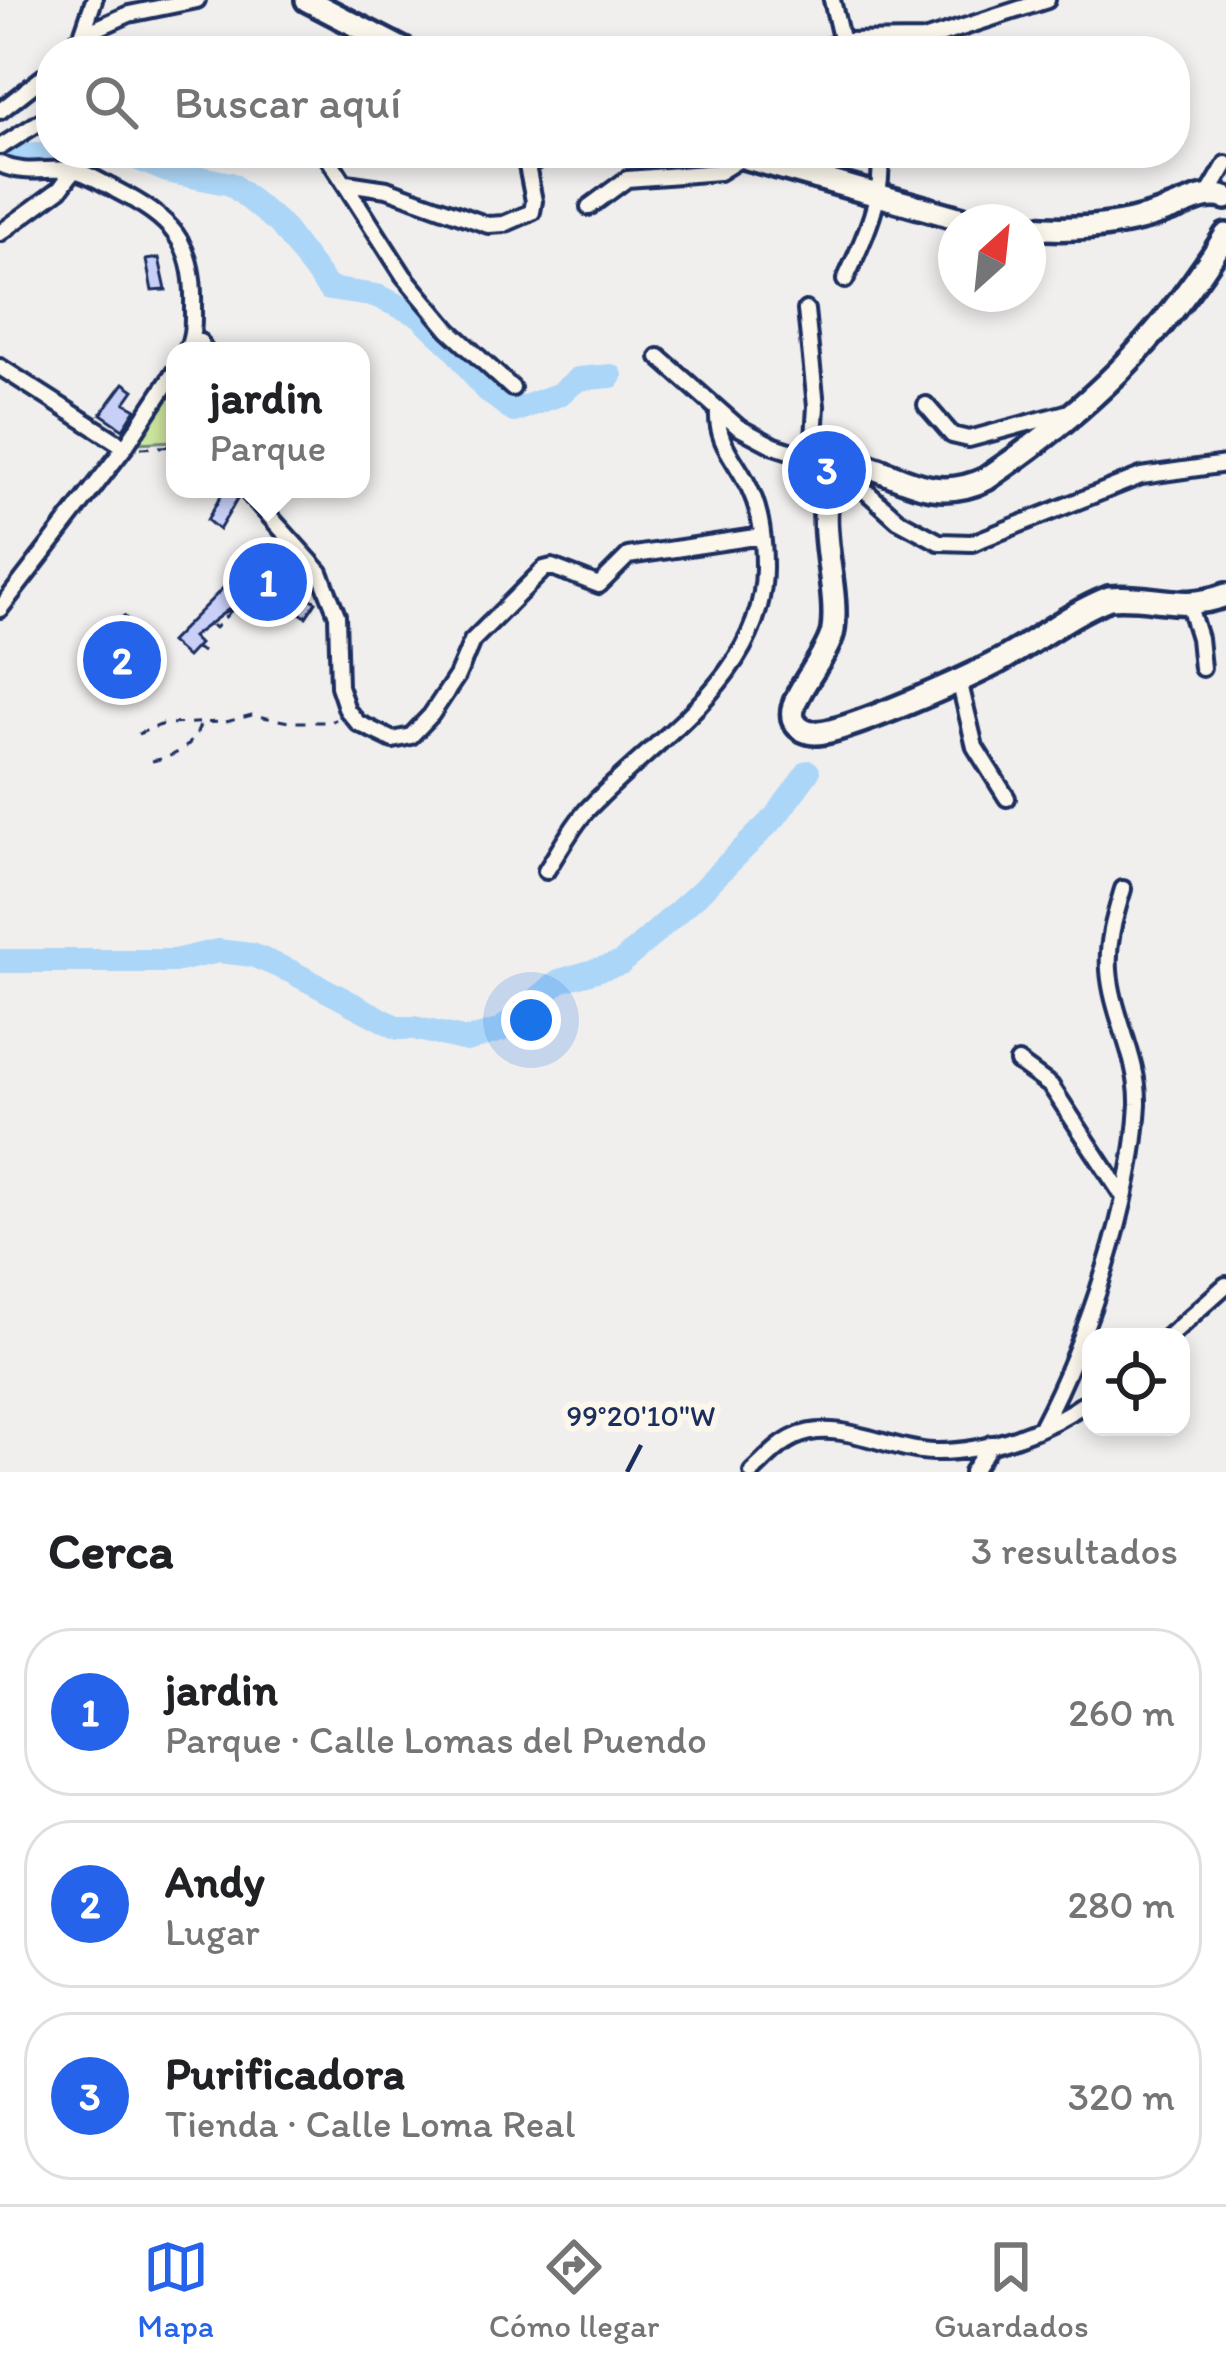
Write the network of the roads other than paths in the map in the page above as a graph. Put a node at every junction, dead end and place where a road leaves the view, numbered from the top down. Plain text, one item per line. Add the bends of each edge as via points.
1 (94, 0) edge
2 (197, 0) edge
3 (307, 0) edge
4 (832, 0) edge
5 (1047, 0) edge
6 (334, 6) edge
7 (82, 35) joint
8 (382, 36) edge
9 (841, 36) edge
10 (936, 36) edge
11 (36, 82) edge
12 (0, 111) edge
13 (36, 124) edge
14 (0, 147) edge
15 (0, 164) edge
16 (1226, 164) edge
17 (336, 168) edge
18 (526, 168) edge
19 (723, 168) edge
20 (782, 168) edge
21 (881, 168) edge
22 (74, 170) junction
23 (347, 183) junction
24 (876, 195) junction
25 (1217, 197) edge
26 (589, 207) dead end
27 (938, 212) edge
28 (1046, 227) edge
29 (0, 232) edge
30 (1226, 235) edge
31 (845, 280) dead end
32 (806, 310) dead end
33 (189, 342) edge
34 (659, 357) dead end
35 (0, 368) edge
36 (166, 385) edge
37 (512, 388) dead end
38 (926, 405) dead end
39 (1083, 409) junction
40 (718, 412) junction
41 (124, 448) junction
42 (813, 456) junction
43 (1226, 464) edge
44 (839, 467) junction
45 (253, 498) edge
46 (762, 536) junction
47 (1226, 595) edge
48 (1189, 606) junction
49 (0, 609) edge
50 (1202, 668) dead end
51 (959, 680) junction
52 (1007, 797) dead end
53 (546, 871) dead end
54 (1124, 890) dead end
55 (1018, 1062) dead end
56 (1123, 1196) junction
57 (1226, 1286) edge
58 (1178, 1328) edge
59 (1082, 1404) edge
60 (1041, 1427) junction
61 (991, 1444) junction
62 (752, 1472) edge
63 (972, 1472) edge

1 - 7 street
2 - 7 street via 129,14
3 - 6 main road
4 - 9 street
5 - 10 street
6 - 8 main road
11 - 12 street
13 - 14 street
15 - 22 street via 18,172
16 - 25 street
17 - 23 street
18 - 23 street via 532,212 504,224
19 - 26 street via 627,179
20 - 24 main road
21 - 24 street
22 - 29 street
22 - 33 street via 173,227 194,292
23 - 37 street via 404,276
24 - 27 main road
24 - 31 street
25 - 28 main road via 1106,227
30 - 39 main road via 1132,362
32 - 42 street
34 - 40 street
35 - 41 street
36 - 41 street
38 - 39 street via 952,435 969,439
39 - 44 main road via 973,486 919,488 864,465
40 - 42 street via 774,446
40 - 46 street via 720,442 749,486
41 - 49 street
42 - 44 street
43 - 44 street via 1141,476 972,543 919,534
44 - 51 main road via 827,502 832,633 791,709 796,726 829,731
45 - 46 street via 320,572 334,602 347,710 393,740 404,740 443,700 472,641 537,574 552,567 599,586 628,556
46 - 53 street via 762,600 732,667 585,813
47 - 48 main road
48 - 50 street
48 - 51 main road via 1109,598
51 - 52 street via 975,747
54 - 56 street via 1109,973 1138,1102
55 - 56 street via 1051,1086
56 - 60 street via 1092,1306
57 - 58 street
59 - 60 street
60 - 61 street
61 - 62 street via 930,1452 806,1433
61 - 63 street

